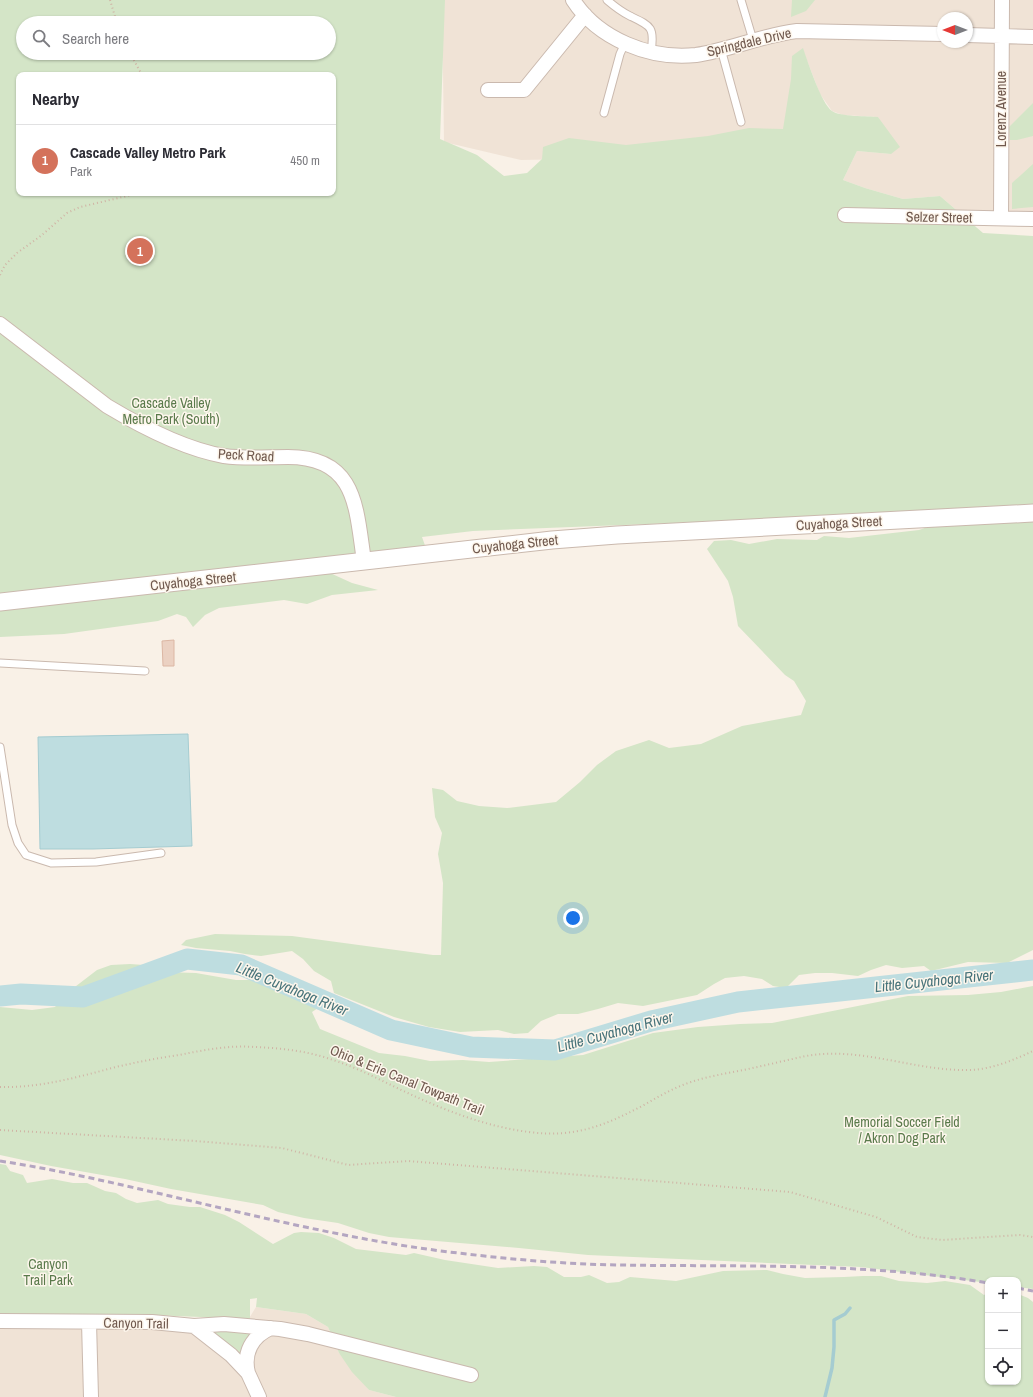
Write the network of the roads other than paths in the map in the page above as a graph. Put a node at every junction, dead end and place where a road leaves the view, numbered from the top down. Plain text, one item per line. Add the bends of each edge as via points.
1 (607, 0) edge
2 (741, 0) edge
3 (1002, 0) edge
4 (576, 1) edge
5 (585, 15) junction
6 (937, 34) edge
7 (973, 35) edge
8 (1002, 36) junction
9 (1033, 37) edge
10 (753, 40) junction
11 (625, 43) junction
12 (721, 49) junction
13 (651, 52) junction
14 (488, 90) dead end
15 (604, 113) dead end
16 (741, 122) dead end
17 (845, 215) dead end
18 (1001, 218) junction
19 (1033, 219) edge
20 (0, 324) edge
21 (1033, 513) edge
22 (364, 561) junction
23 (0, 602) edge
24 (0, 663) edge
25 (145, 671) dead end
26 (0, 747) edge
27 (161, 854) dead end
28 (0, 1321) edge
29 (89, 1322) junction
30 (194, 1326) junction
31 (271, 1328) junction
32 (248, 1374) junction
33 (471, 1375) dead end
34 (91, 1397) edge
35 (259, 1397) edge

1 - 13 lane via 643,22 651,30
2 - 10 lane
3 - 8 street, Lorenz Avenue
4 - 5 street, Springdale Drive
5 - 11 street, Springdale Drive via 604,31
5 - 14 street via 524,90
6 - 10 street, Springdale Drive via 797,31
7 - 8 street
8 - 9 street
8 - 18 street, Lorenz Avenue
10 - 12 street, Springdale Drive
11 - 13 street, Springdale Drive
11 - 15 lane
12 - 13 street, Springdale Drive via 677,56
12 - 16 lane
17 - 18 street, Selzer Street
18 - 19 street, Selzer Street
20 - 22 street, Peck Road via 107,406 162,435 207,453 244,458 290,457 308,459 327,466 343,479 353,498
21 - 22 street, Cuyahoga Street via 552,540
22 - 23 street, Cuyahoga Street
24 - 25 lane
26 - 27 lane via 12,825 18,843 26,855 51,862 96,862
28 - 29 street, Canyon Trail
29 - 30 street, Canyon Trail via 152,1322
29 - 34 street
30 - 31 street, Canyon Trail via 224,1324
30 - 32 street via 231,1355
31 - 32 street via 262,1332 251,1344 246,1359
31 - 33 street, Canyon Trail via 308,1334
32 - 35 street

